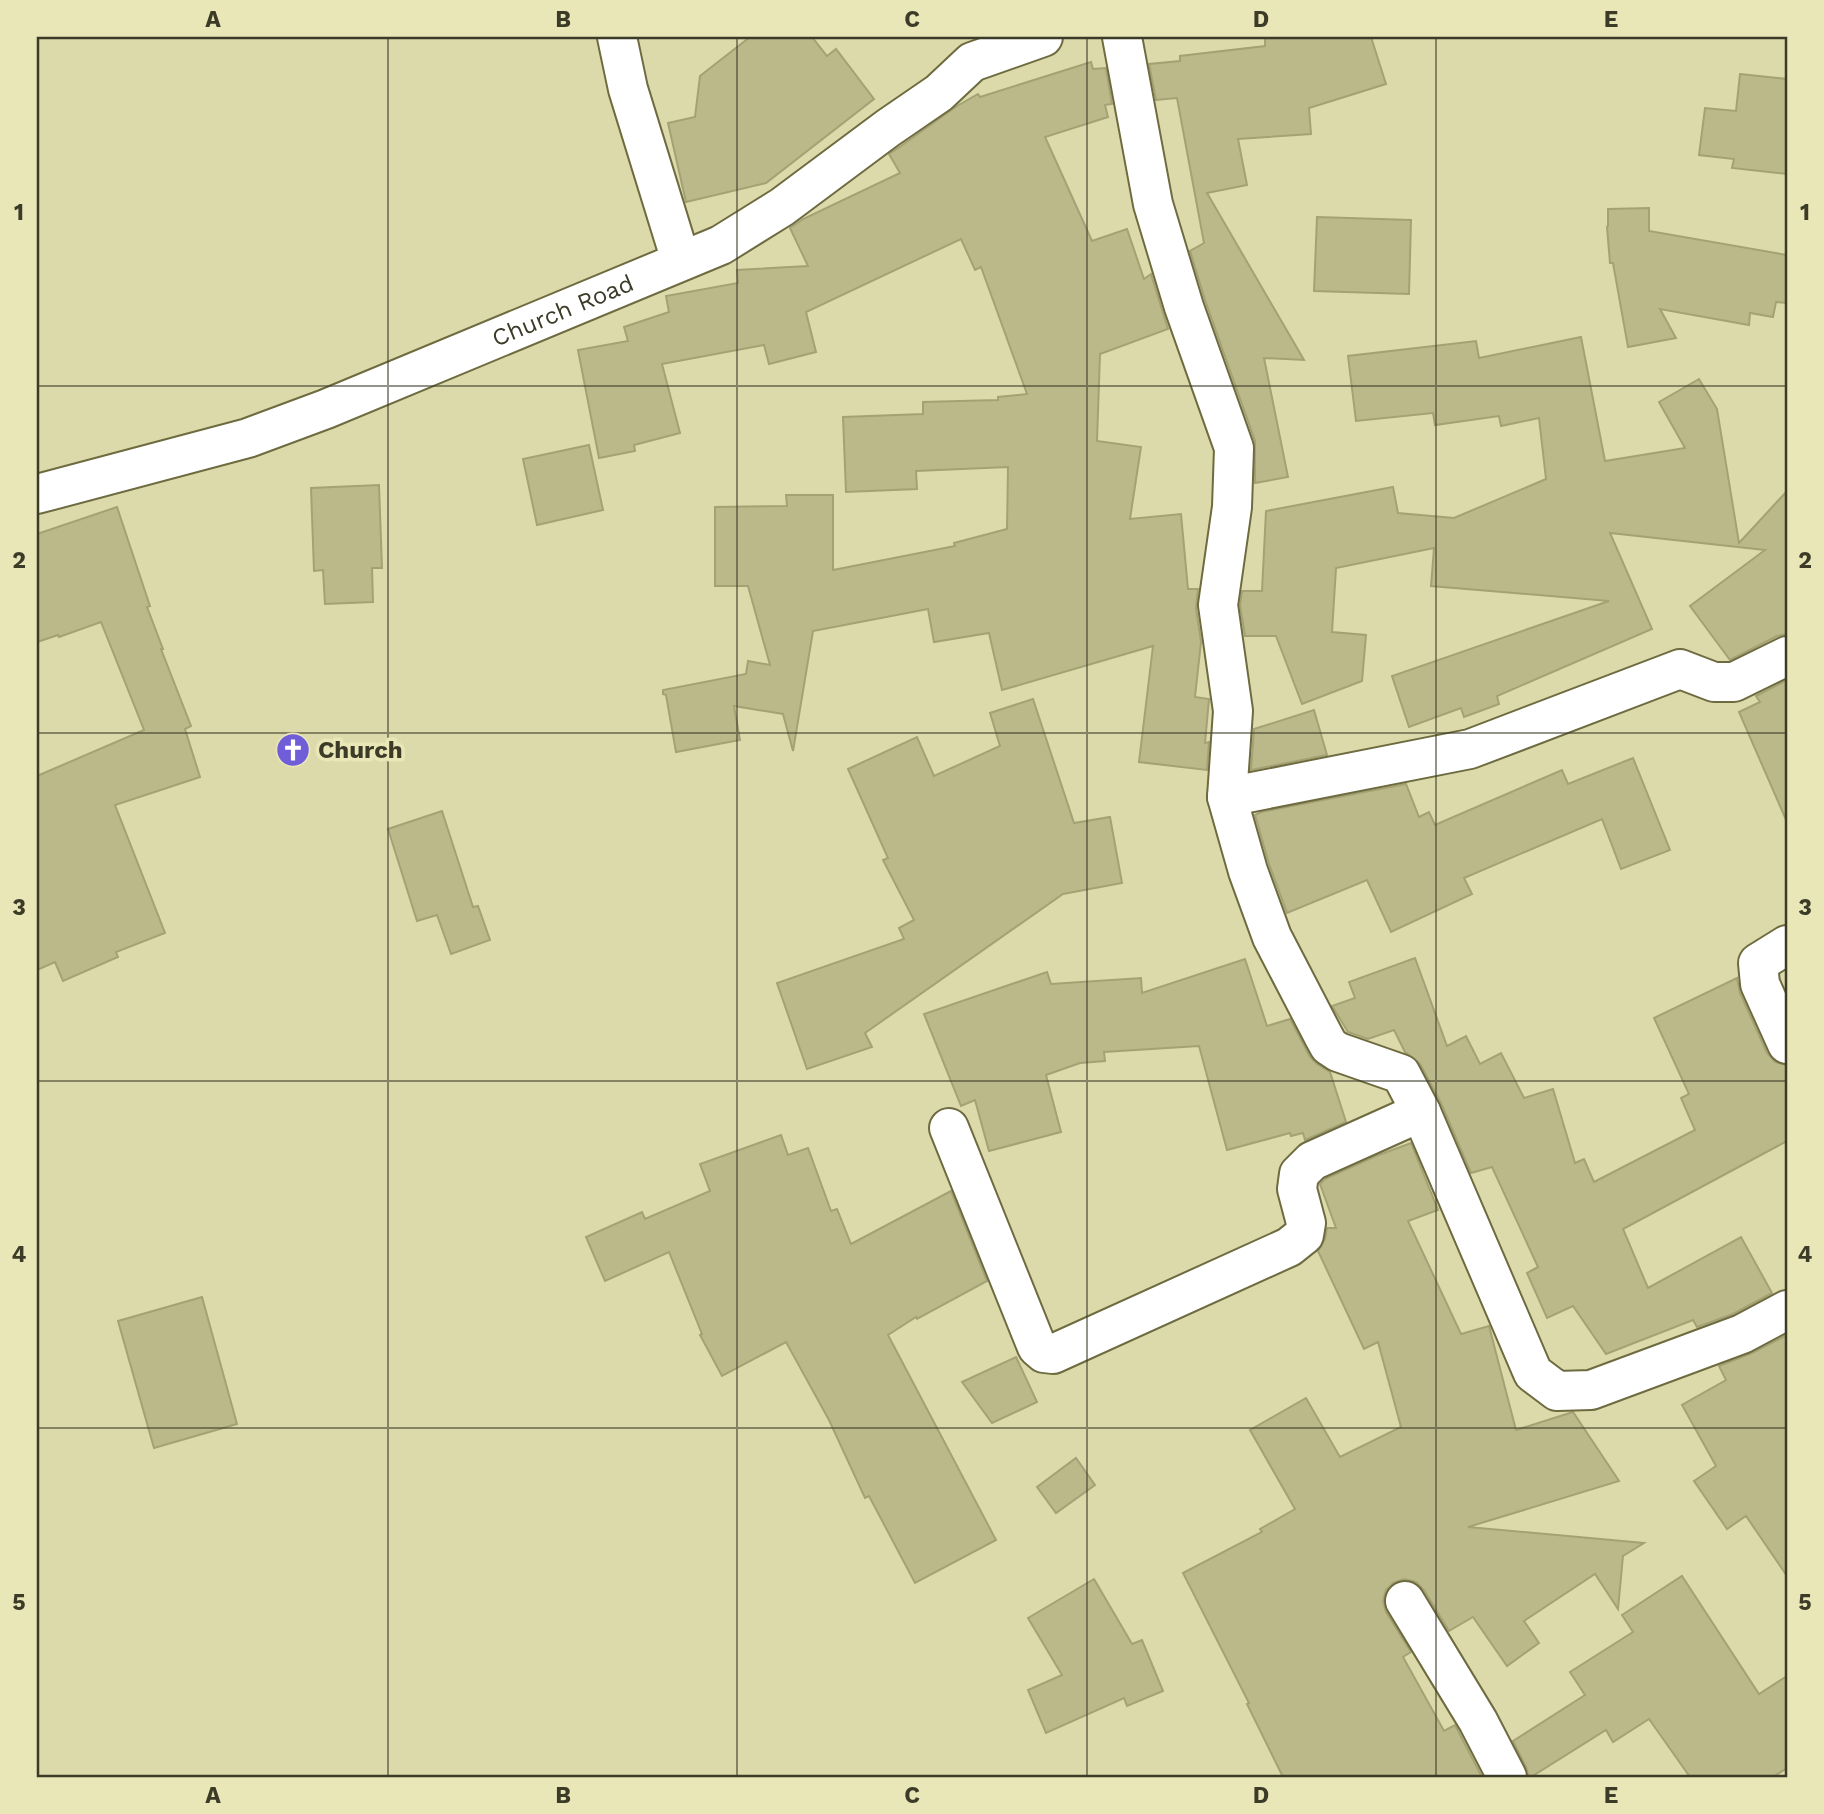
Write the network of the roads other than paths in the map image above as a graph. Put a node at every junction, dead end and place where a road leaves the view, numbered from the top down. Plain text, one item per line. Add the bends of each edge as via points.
1 (617, 37) edge
2 (1043, 37) edge
3 (1122, 37) edge
4 (681, 261) junction
5 (37, 494) edge
6 (1787, 656) edge
7 (1227, 797) junction
8 (1787, 945) edge
9 (1787, 1044) edge
10 (1421, 1112) junction
11 (949, 1128) dead end
12 (1787, 1310) edge
13 (1405, 1601) dead end
14 (1507, 1777) edge

1 - 4 street via 628,89
2 - 4 street, Church Road via 972,62 939,93 782,207 720,245
3 - 7 street via 1153,204 1234,448 1232,507 1218,605 1233,711
4 - 5 street, Church Road via 248,438
6 - 7 street via 1734,682 1714,682 1680,669 1470,749
7 - 10 street via 1272,937 1329,1046 1401,1074
8 - 9 street via 1759,962 1760,984
10 - 11 street via 1312,1161 1299,1174 1297,1189 1306,1223 1304,1235 1289,1248 1054,1354 1037,1347
10 - 12 street via 1533,1373 1557,1391 1591,1390 1742,1334
13 - 14 street

